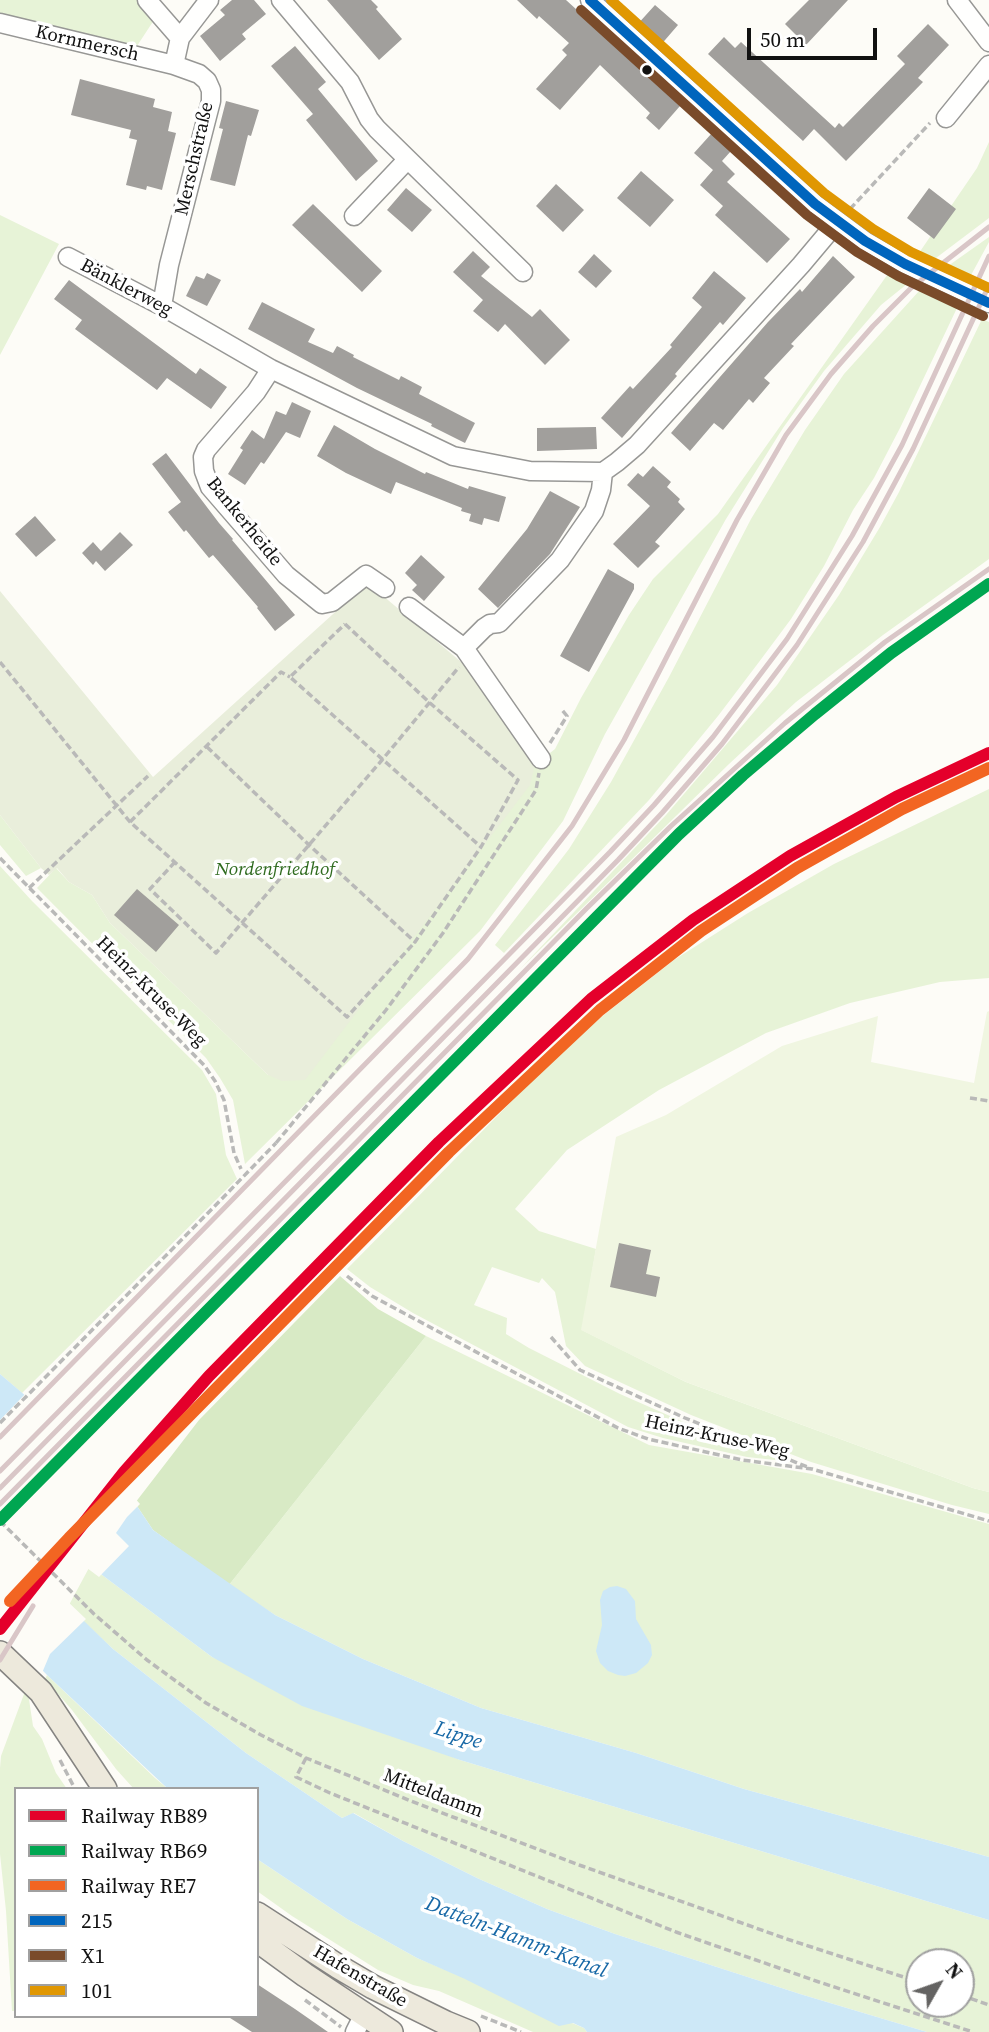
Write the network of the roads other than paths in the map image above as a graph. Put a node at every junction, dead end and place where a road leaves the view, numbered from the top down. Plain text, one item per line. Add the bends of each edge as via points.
1 (147, 0) edge
2 (209, 0) edge
3 (281, 0) edge
4 (590, 0) edge
5 (957, 0) edge
6 (0, 23) edge
7 (180, 38) junction
8 (989, 42) edge
9 (174, 65) junction
10 (989, 65) edge
11 (946, 118) road end
12 (407, 160) junction
13 (354, 216) dead end
14 (838, 221) junction
15 (68, 257) dead end
16 (523, 272) dead end
17 (989, 303) edge
18 (162, 306) junction
19 (271, 369) junction
20 (603, 472) junction
21 (385, 589) dead end
22 (409, 607) dead end
23 (464, 648) junction
24 (541, 759) road end
25 (0, 1653) edge
26 (104, 1787) edge
27 (259, 1915) edge
28 (259, 1942) edge
29 (359, 2023) edge
30 (391, 2032) edge
31 (468, 2032) edge

1 - 7 street
2 - 7 street
3 - 12 street via 350,82 369,119
4 - 14 street
5 - 8 street
6 - 9 street, Kornmersch
7 - 9 street
9 - 18 street, Merschstraße via 207,81 211,101
10 - 11 street
12 - 13 street
12 - 16 street
14 - 17 street via 905,264
14 - 20 street via 637,445
15 - 18 street, Bänklerweg
18 - 19 street, Bänklerweg
19 - 20 street, Bänklerweg via 453,456 530,471
19 - 21 street, Bankerheide via 206,450 204,471 210,487 286,575 322,604 332,602 366,575
20 - 23 street via 594,511 560,560 499,623 484,628
22 - 23 street
23 - 24 street
25 - 26 main road via 41,1692
27 - 31 main road, Hafenstraße via 373,1987
28 - 29 main road, Hafenstraße
29 - 30 main road, Hafenstraße

